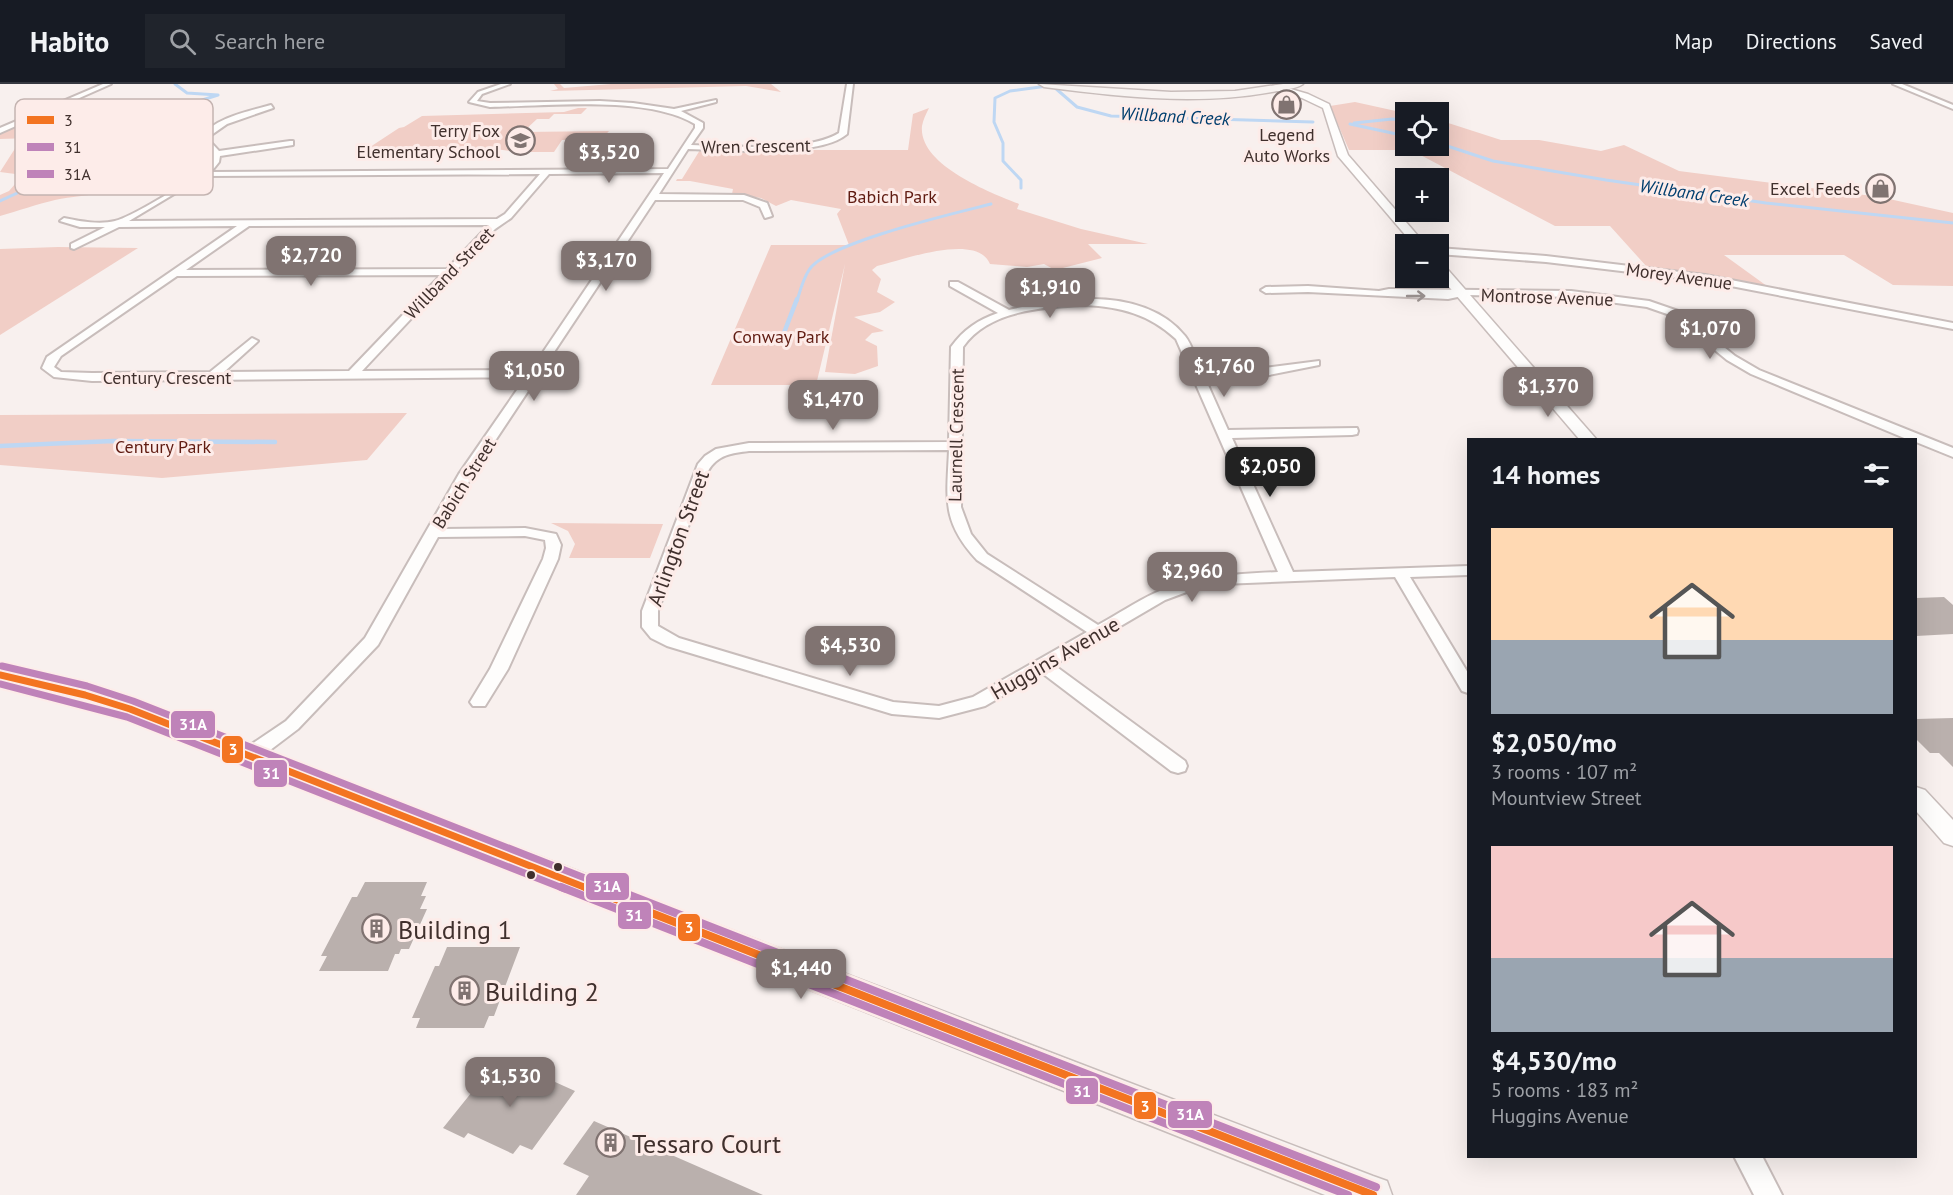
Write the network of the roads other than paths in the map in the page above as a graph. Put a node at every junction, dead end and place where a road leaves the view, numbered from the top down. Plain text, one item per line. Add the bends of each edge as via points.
1 (108, 84) edge
2 (507, 84) edge
3 (850, 84) edge
4 (1044, 84) edge
5 (1299, 84) edge
6 (1896, 84) edge
7 (1277, 88) junction
8 (1250, 92) junction
9 (1305, 96) junction
10 (74, 99) edge
11 (714, 101) dead end
12 (271, 107) dead end
13 (1953, 107) edge
14 (677, 110) junction
15 (15, 124) edge
16 (213, 130) edge
17 (0, 131) edge
18 (290, 143) dead end
19 (687, 147) junction
20 (213, 150) edge
21 (217, 154) junction
22 (213, 165) edge
23 (547, 171) junction
24 (671, 171) junction
25 (213, 174) edge
26 (166, 195) edge
27 (654, 197) junction
28 (768, 216) dead end
29 (64, 221) dead end
30 (498, 222) junction
31 (117, 224) junction
32 (246, 224) junction
33 (1410, 234) edge
34 (74, 246) dead end
35 (1449, 252) edge
36 (449, 272) junction
37 (174, 273) junction
38 (1449, 278) edge
39 (954, 284) dead end
40 (1266, 290) dead end
41 (1463, 294) junction
42 (1006, 313) junction
43 (1953, 326) edge
44 (252, 341) dead end
45 (1315, 363) dead end
46 (536, 373) junction
47 (1197, 373) junction
48 (352, 375) junction
49 (212, 377) junction
50 (1352, 430) dead end
51 (1224, 434) junction
52 (1587, 438) edge
53 (1916, 438) edge
54 (1917, 438) edge
55 (956, 446) junction
56 (1953, 453) edge
57 (432, 533) junction
58 (1467, 570) edge
59 (1400, 572) junction
60 (1287, 576) junction
61 (650, 627) joint
62 (1099, 633) junction
63 (1044, 666) junction
64 (0, 675) edge
65 (1467, 685) edge
66 (479, 702) dead end
67 (250, 754) junction
68 (1179, 766) dead end
69 (1917, 797) edge
70 (1953, 836) edge
71 (1747, 1158) edge
72 (1373, 1195) edge
73 (1769, 1195) edge

1 - 10 street
2 - 14 street via 480,93 472,102 627,105
3 - 19 street, Wren Crescent via 843,134 831,142 805,147
4 - 8 main road via 1168,95
5 - 7 main road
5 - 9 street
6 - 13 street
7 - 8 main road
7 - 9 street
8 - 9 street
9 - 33 street via 1326,106 1343,156
11 - 14 street
12 - 16 street
14 - 19 street, Babich Street via 699,123
15 - 17 street
18 - 21 street
19 - 24 street, Babich Street
20 - 21 street
21 - 22 street
23 - 24 street
23 - 25 street
23 - 30 street, Willband Street via 508,216
24 - 27 street, Babich Street
26 - 31 street
27 - 28 street via 744,198 764,205
27 - 46 street, Babich Street
29 - 31 street
30 - 32 street
30 - 36 street, Willband Street
31 - 32 street
31 - 34 street
32 - 37 street, Century Crescent
35 - 43 street, Morey Avenue via 1705,278
36 - 37 street
36 - 48 street, Willband Street
37 - 49 street, Century Crescent via 57,354 48,368 69,377
38 - 41 street
39 - 42 street
40 - 41 street, Montrose Avenue
41 - 52 street
41 - 53 street, Montrose Avenue via 1578,294 1660,306 1683,318 1731,358 1755,372
42 - 47 street, Laurnell Crescent via 1040,305 1090,302 1138,310 1172,327
42 - 55 street, Laurnell Crescent via 974,327 957,347
44 - 49 street
45 - 47 street via 1264,372
46 - 48 street, Century Crescent
46 - 57 street, Babich Street via 466,474
47 - 51 street, Laurnell Crescent
48 - 49 street, Century Crescent
50 - 51 street
51 - 60 street, Laurnell Crescent
54 - 56 street, Montrose Avenue
55 - 61 street, Arlington Street via 749,447 716,453 701,471 650,611
55 - 62 street, Laurnell Crescent via 954,507 967,541 982,557
57 - 66 street via 540,533 553,542 548,566
57 - 67 street, Babich Street via 372,641 292,725
58 - 59 street, Huggins Avenue
59 - 60 street, Huggins Avenue
59 - 65 street
60 - 62 street, Huggins Avenue via 1222,579 1188,586 1159,597
61 - 63 street, Huggins Avenue via 673,642 904,709 939,712 979,702
62 - 63 street, Huggins Avenue
63 - 68 street
64 - 67 main road via 110,702
67 - 72 main road
69 - 70 street
71 - 73 street

